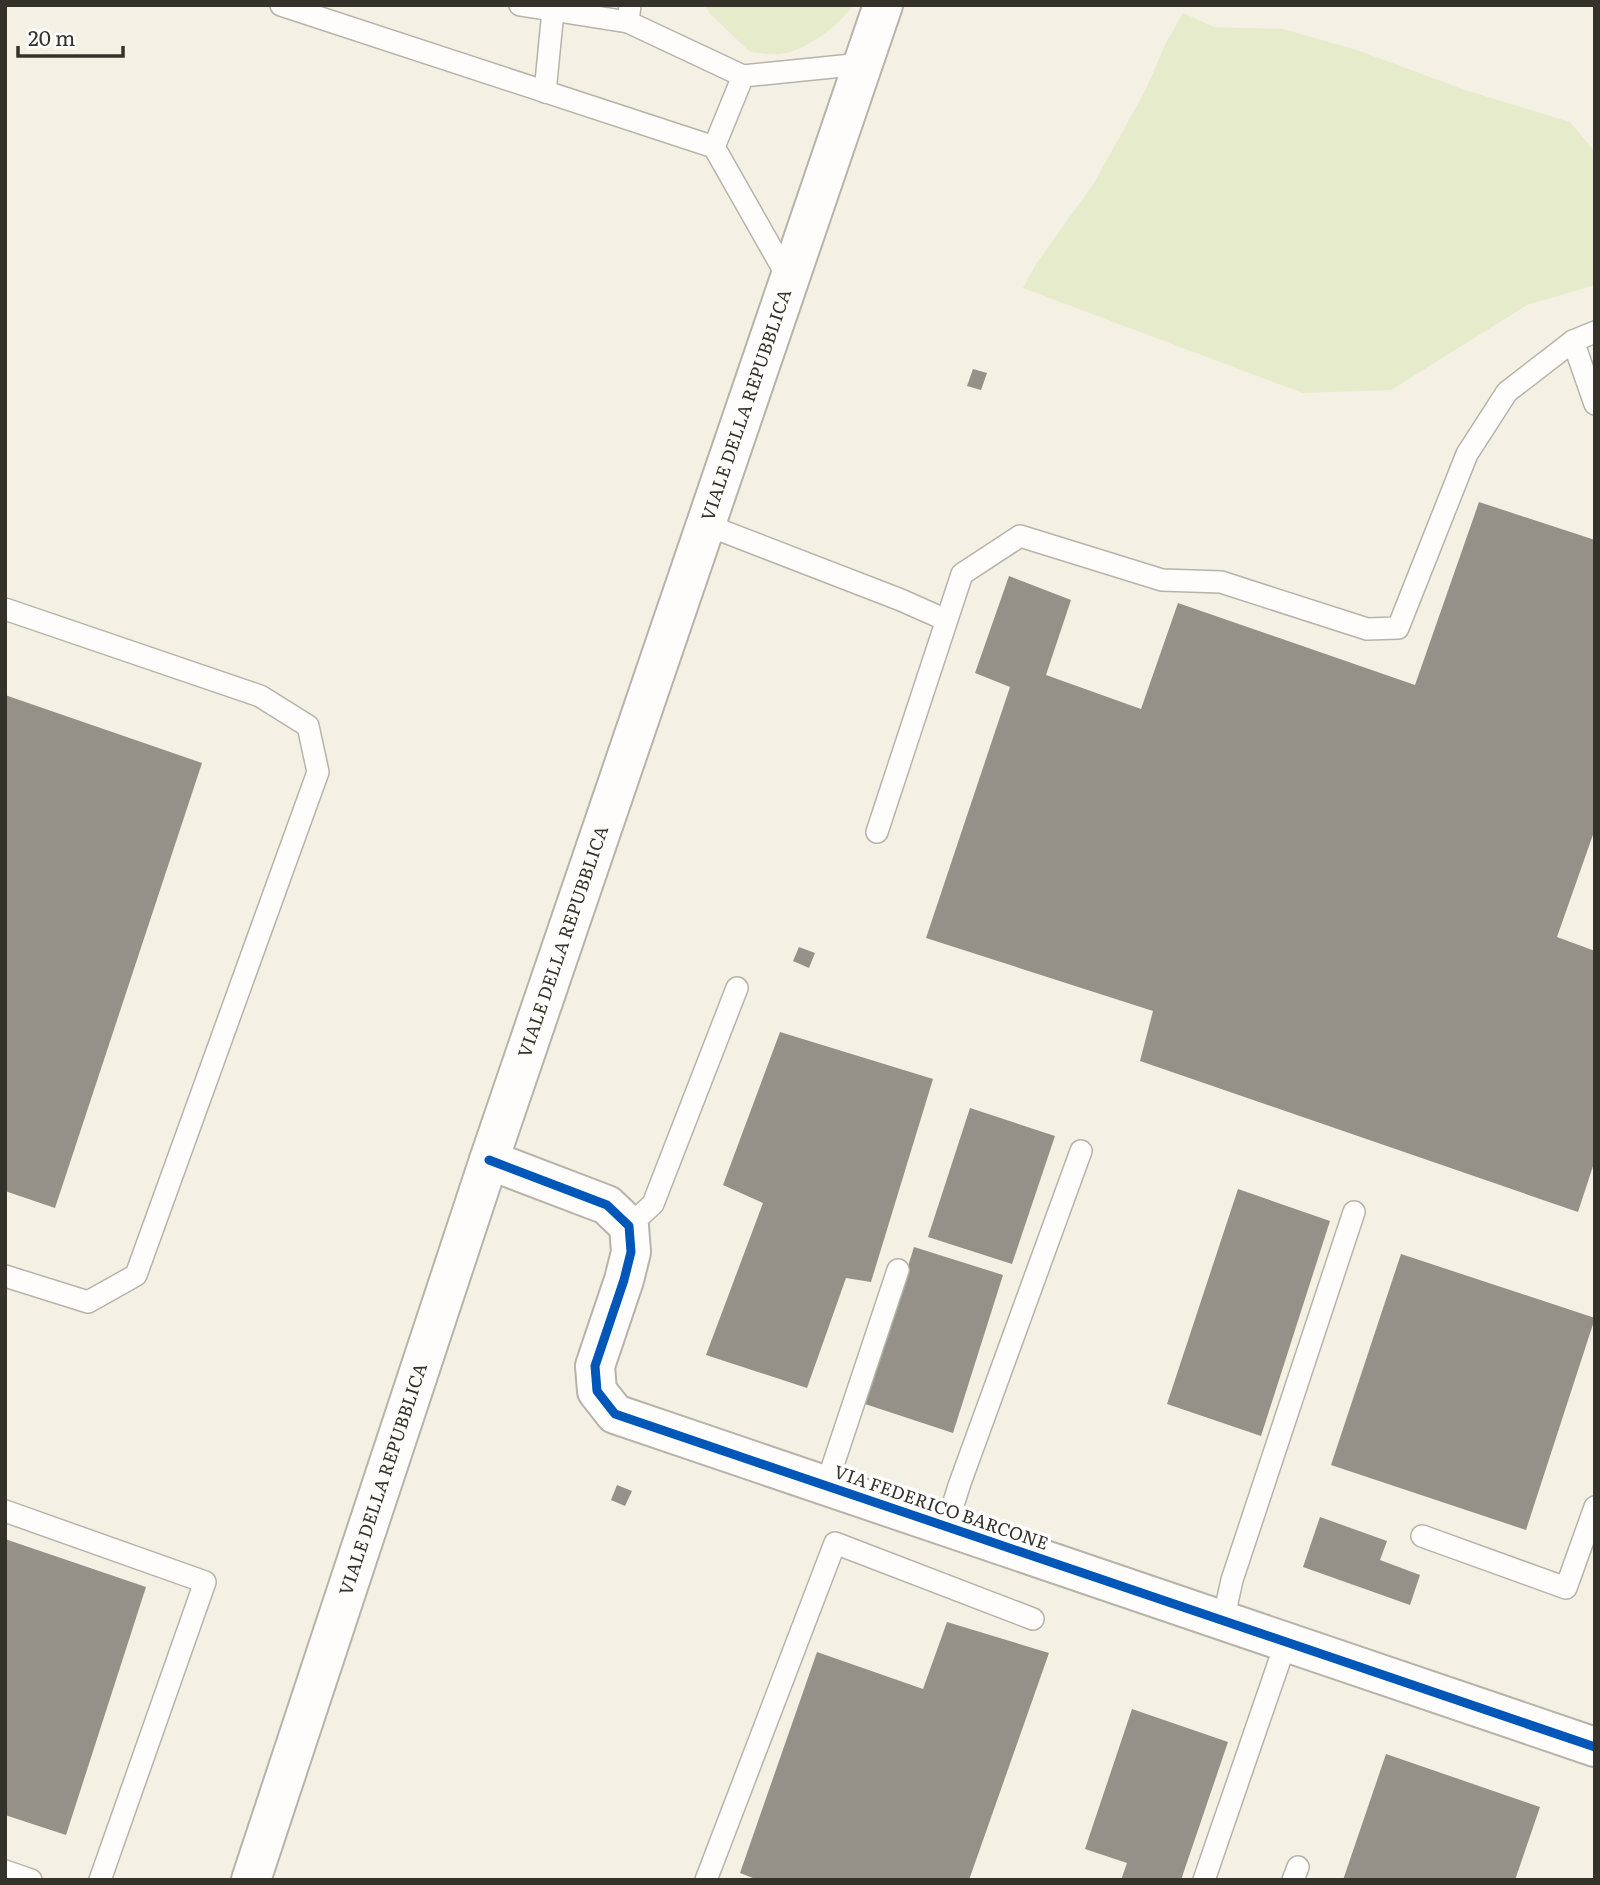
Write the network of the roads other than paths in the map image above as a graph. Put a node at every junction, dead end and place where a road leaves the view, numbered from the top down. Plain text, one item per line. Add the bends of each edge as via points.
1 (281, 5) edge
2 (520, 5) edge
3 (883, 5) edge
4 (553, 10) junction
5 (315, 11) edge
6 (629, 14) edge
7 (862, 64) junction
8 (743, 76) junction
9 (545, 92) junction
10 (714, 147) junction
11 (790, 281) junction
12 (1595, 332) edge
13 (1573, 341) junction
14 (1595, 404) edge
15 (707, 525) junction
16 (5, 609) edge
17 (946, 620) junction
18 (877, 832) dead end
19 (737, 988) dead end
20 (1081, 1151) dead end
21 (489, 1160) junction
22 (1354, 1212) dead end
23 (629, 1226) junction
24 (898, 1270) dead end
25 (5, 1276) edge
26 (826, 1486) junction
27 (1595, 1507) edge
28 (5, 1511) edge
29 (946, 1527) junction
30 (1422, 1536) dead end
31 (1033, 1619) dead end
32 (1223, 1621) junction
33 (1286, 1642) junction
34 (1595, 1747) edge
35 (5, 1871) edge
36 (31, 1880) edge
37 (100, 1880) edge
38 (251, 1880) edge
39 (706, 1880) edge
40 (1204, 1880) edge

1 - 5 lane
2 - 4 lane
3 - 7 main road, VIALE DELLA REPUBBLICA
4 - 6 lane
4 - 9 lane
5 - 9 lane
6 - 8 lane
7 - 8 lane
7 - 11 main road, VIALE DELLA REPUBBLICA
8 - 10 lane
9 - 10 lane
10 - 11 lane
11 - 15 main road, VIALE DELLA REPUBBLICA
12 - 13 lane
13 - 14 lane
13 - 17 lane via 1507,392 1467,454 1398,628 1367,629 1221,582 1162,580 1020,536 962,573
15 - 17 lane
15 - 21 main road, VIALE DELLA REPUBBLICA
16 - 25 lane via 260,696 308,726 317,772 136,1275 88,1302
17 - 18 lane
19 - 23 lane via 653,1204
20 - 29 lane
21 - 23 main road via 607,1205
21 - 38 main road, VIALE DELLA REPUBBLICA
22 - 32 lane via 1232,1580
23 - 26 main road, VIA FEDERICO BARCONE via 631,1252 595,1366 597,1391 615,1414
24 - 26 lane
26 - 29 main road, VIA FEDERICO BARCONE
27 - 30 lane via 1566,1588
28 - 37 lane via 205,1582
29 - 32 main road, VIA FEDERICO BARCONE
31 - 39 lane via 835,1542
32 - 33 main road, VIA FEDERICO BARCONE
33 - 34 main road, VIA FEDERICO BARCONE
33 - 40 lane
35 - 36 lane

